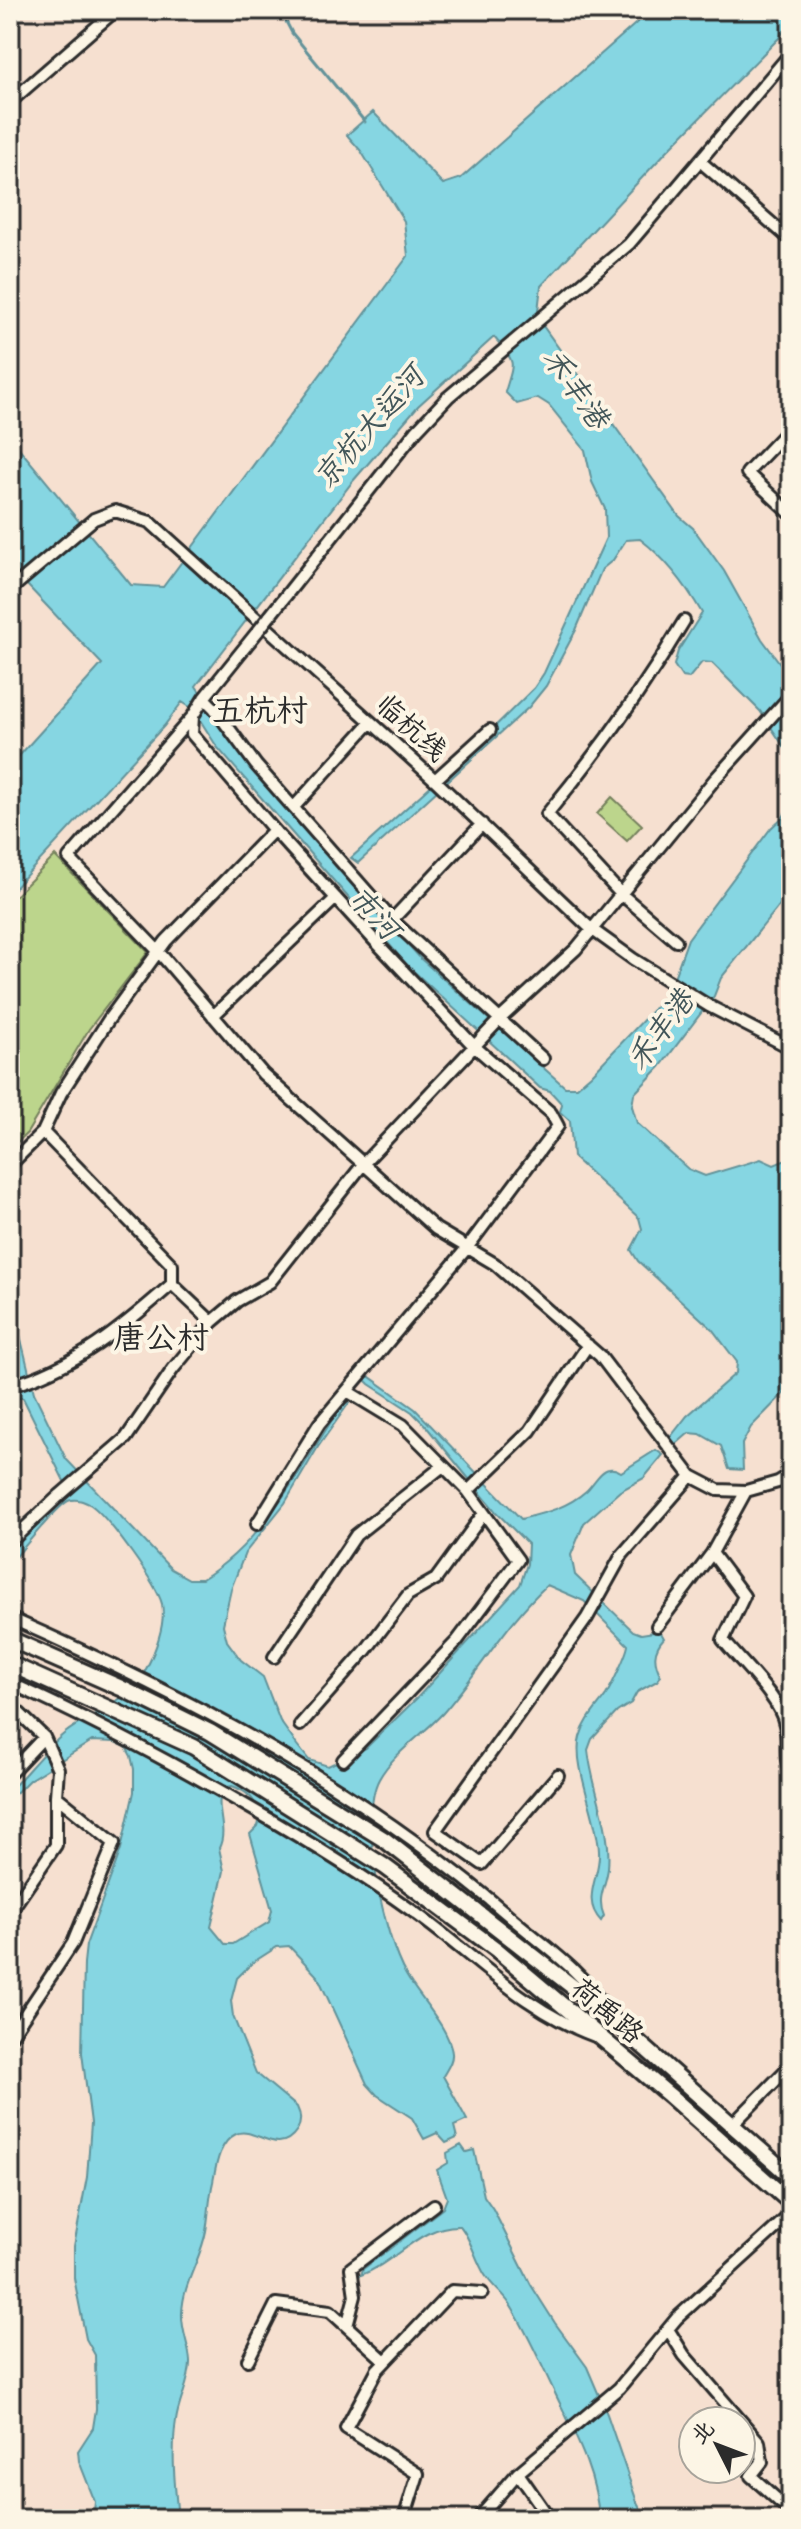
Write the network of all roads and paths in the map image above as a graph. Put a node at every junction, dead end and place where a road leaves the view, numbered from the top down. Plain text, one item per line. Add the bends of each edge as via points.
1 (116, 10) edge
2 (791, 53) edge
3 (10, 102) edge
4 (701, 162) junction
5 (791, 240) edge
6 (791, 427) edge
7 (791, 514) edge
8 (14, 587) edge
9 (684, 621) dead end
10 (791, 695) edge
11 (204, 699) junction
12 (193, 716) junction
13 (371, 722) junction
14 (490, 730) dead end
15 (435, 780) junction
16 (295, 806) junction
17 (482, 824) junction
18 (274, 830) junction
19 (620, 893) junction
20 (336, 898) junction
21 (392, 920) junction
22 (590, 928) junction
23 (676, 941) dead end
24 (158, 951) junction
25 (213, 1016) junction
26 (500, 1018) junction
27 (474, 1046) junction
28 (791, 1048) edge
29 (543, 1059) dead end
30 (43, 1132) junction
31 (364, 1163) junction
32 (10, 1165) edge
33 (467, 1248) junction
34 (172, 1284) junction
35 (212, 1322) junction
36 (588, 1345) junction
37 (10, 1386) edge
38 (347, 1391) junction
39 (443, 1466) junction
40 (791, 1474) edge
41 (691, 1476) junction
42 (468, 1491) junction
43 (746, 1491) junction
44 (484, 1513) junction
45 (257, 1524) dead end
46 (10, 1542) edge
47 (712, 1553) junction
48 (10, 1618) edge
49 (657, 1626) dead end
50 (10, 1639) edge
51 (274, 1657) dead end
52 (10, 1664) edge
53 (10, 1683) edge
54 (10, 1704) edge
55 (300, 1725) dead end
56 (44, 1737) junction
57 (343, 1760) dead end
58 (10, 1773) edge
59 (791, 1774) edge
60 (558, 1775) dead end
61 (56, 1796) junction
62 (10, 1912) edge
63 (611, 2018) junction
64 (10, 2037) edge
65 (604, 2040) junction
66 (791, 2065) edge
67 (732, 2125) junction
68 (791, 2177) edge
69 (791, 2203) edge
70 (434, 2205) dead end
71 (791, 2214) edge
72 (482, 2293) dead end
73 (347, 2326) junction
74 (668, 2329) junction
75 (248, 2360) dead end
76 (385, 2361) junction
77 (727, 2405) edge
78 (757, 2440) edge
79 (757, 2468) edge
80 (518, 2473) junction
81 (757, 2481) edge
82 (791, 2512) edge
83 (404, 2519) edge
84 (478, 2519) edge
85 (550, 2519) edge

1 - 3 street
2 - 4 street
4 - 5 street
4 - 11 street, bridge via 629,244 448,397 416,431
6 - 7 street via 747,473
8 - 13 street, 临杭线 via 84,525 115,511 150,522
9 - 19 street via 643,690 547,814
10 - 19 street
11 - 12 street
11 - 16 street
12 - 18 street via 192,734
12 - 24 street via 69,858
13 - 15 street, 临杭线
13 - 16 street
14 - 15 street
15 - 17 street, 临杭线
16 - 21 street
17 - 21 street
17 - 22 street, 临杭线
18 - 20 street
18 - 24 street
19 - 22 street
19 - 23 street
20 - 25 street
20 - 27 street
21 - 26 street
22 - 26 street via 576,949
22 - 28 street, 临杭线 via 709,1006
24 - 25 street
24 - 30 street via 61,1093
25 - 31 street via 263,1074
26 - 27 street
26 - 29 street
27 - 31 street
27 - 33 street via 551,1113 558,1126
30 - 32 street
30 - 34 street via 172,1265
31 - 33 street via 436,1229
31 - 35 street via 270,1282
33 - 36 street via 495,1264
33 - 38 street
34 - 35 street
34 - 37 street via 87,1353
35 - 46 street via 126,1438
36 - 41 street
36 - 42 street via 530,1431
38 - 39 street via 403,1425
38 - 45 street via 319,1424
39 - 42 street
39 - 51 street via 356,1535
40 - 43 street
41 - 43 street via 718,1490
41 - 60 street via 622,1555 587,1618 435,1831 482,1864
42 - 44 street
43 - 47 street
44 - 55 street via 436,1579 408,1595
44 - 57 street via 518,1560 457,1641
47 - 49 street
47 - 59 street via 744,1596 723,1640 772,1697 785,1724 785,1761
48 - 63 street via 218,1717 410,1836 592,1987
50 - 63 main road, 荷禹路 via 210,1732 385,1840
52 - 65 main road, 荷禹路 via 194,1747 384,1866 497,1950
53 - 65 street via 147,1748 288,1830 411,1909 542,2013
54 - 56 street
56 - 58 street
56 - 61 street via 58,1769
61 - 62 street via 56,1845
61 - 64 street via 114,1843 73,1943
63 - 67 main road, 荷禹路
65 - 69 main road, 荷禹路
66 - 67 street
67 - 68 main road, 荷禹路
70 - 73 street via 351,2268 355,2296
71 - 74 street
72 - 76 street via 452,2291
73 - 75 street via 330,2311 276,2304
73 - 76 street
74 - 77 street
74 - 80 street via 619,2388
76 - 83 street via 346,2428 418,2474
78 - 79 street via 762,2462
80 - 84 street
80 - 85 street
81 - 82 street

